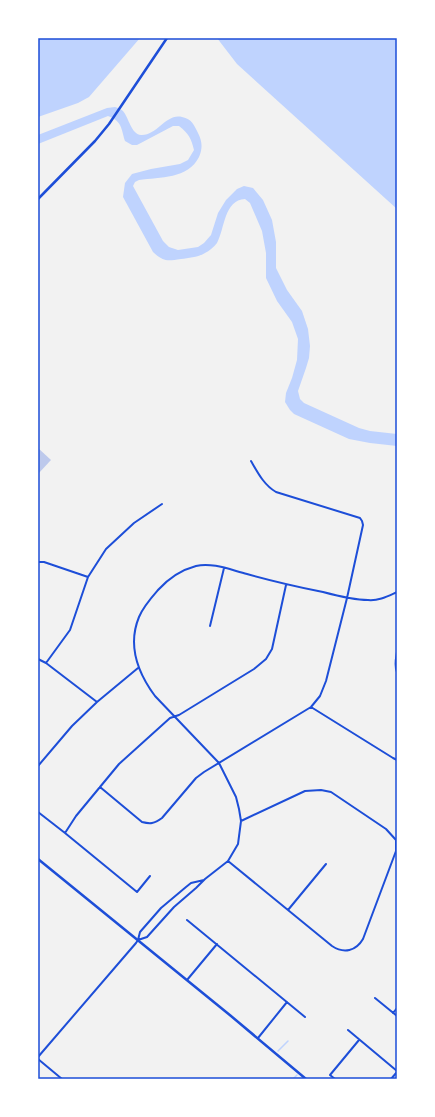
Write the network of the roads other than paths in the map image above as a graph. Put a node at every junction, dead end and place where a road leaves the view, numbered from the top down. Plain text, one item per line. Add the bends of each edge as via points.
1 (167, 38) edge
2 (38, 199) edge
3 (251, 462) dead end
4 (162, 504) dead end
5 (38, 562) edge
6 (224, 568) junction
7 (88, 577) junction
8 (286, 584) junction
9 (397, 592) edge
10 (347, 598) junction
11 (210, 626) dead end
12 (397, 652) edge
13 (38, 658) edge
14 (46, 663) junction
15 (138, 668) junction
16 (397, 672) edge
17 (97, 702) junction
18 (311, 707) junction
19 (174, 717) junction
20 (397, 760) edge
21 (219, 763) junction
22 (38, 766) edge
23 (100, 787) junction
24 (38, 812) edge
25 (241, 821) junction
26 (65, 833) junction
27 (38, 859) edge
28 (228, 861) junction
29 (326, 864) dead end
30 (150, 876) dead end
31 (205, 879) junction
32 (288, 910) junction
33 (187, 920) dead end
34 (138, 940) junction
35 (217, 944) junction
36 (187, 980) junction
37 (375, 998) dead end
38 (287, 1002) junction
39 (397, 1008) edge
40 (393, 1013) junction
41 (397, 1016) edge
42 (305, 1017) dead end
43 (348, 1030) dead end
44 (258, 1038) junction
45 (359, 1040) junction
46 (38, 1058) edge
47 (397, 1071) edge
48 (62, 1079) edge
49 (306, 1079) edge
50 (335, 1079) edge
51 (391, 1079) edge

1 - 2 street via 109,124
3 - 10 street via 264,483 276,492 360,518 363,525
4 - 7 street via 134,523 111,544
5 - 7 street
6 - 8 street
6 - 11 street
6 - 15 street via 209,565 182,571 172,576 150,599 136,625 134,653
7 - 14 street via 70,630
8 - 10 street
8 - 19 street via 272,649 266,659 254,669
9 - 10 street via 384,598 369,600
10 - 18 street via 326,681 320,696
12 - 16 street
13 - 14 street
14 - 17 street
15 - 17 street
15 - 19 street via 146,684
17 - 22 street via 72,726
18 - 20 street
18 - 21 street
19 - 21 street
19 - 23 street via 123,760
21 - 23 street via 196,778 156,823 142,822
21 - 25 street via 236,797
23 - 26 street
24 - 26 street
25 - 28 street via 238,844
25 - 32 street via 304,791 321,790 331,792 386,829 396,840 396,851 363,939 355,948 348,951 335,948
26 - 30 street via 137,892
27 - 34 street
28 - 31 street
28 - 32 street
29 - 32 street
31 - 34 street via 147,937
31 - 34 street via 191,883 169,900 140,932
33 - 35 street
34 - 36 street
34 - 46 street
35 - 36 street
35 - 38 street
36 - 44 street
37 - 40 street
38 - 42 street
38 - 44 street
39 - 40 street
40 - 41 street
43 - 45 street
44 - 49 street
45 - 47 street
45 - 50 street via 330,1075
46 - 48 street
47 - 51 street

